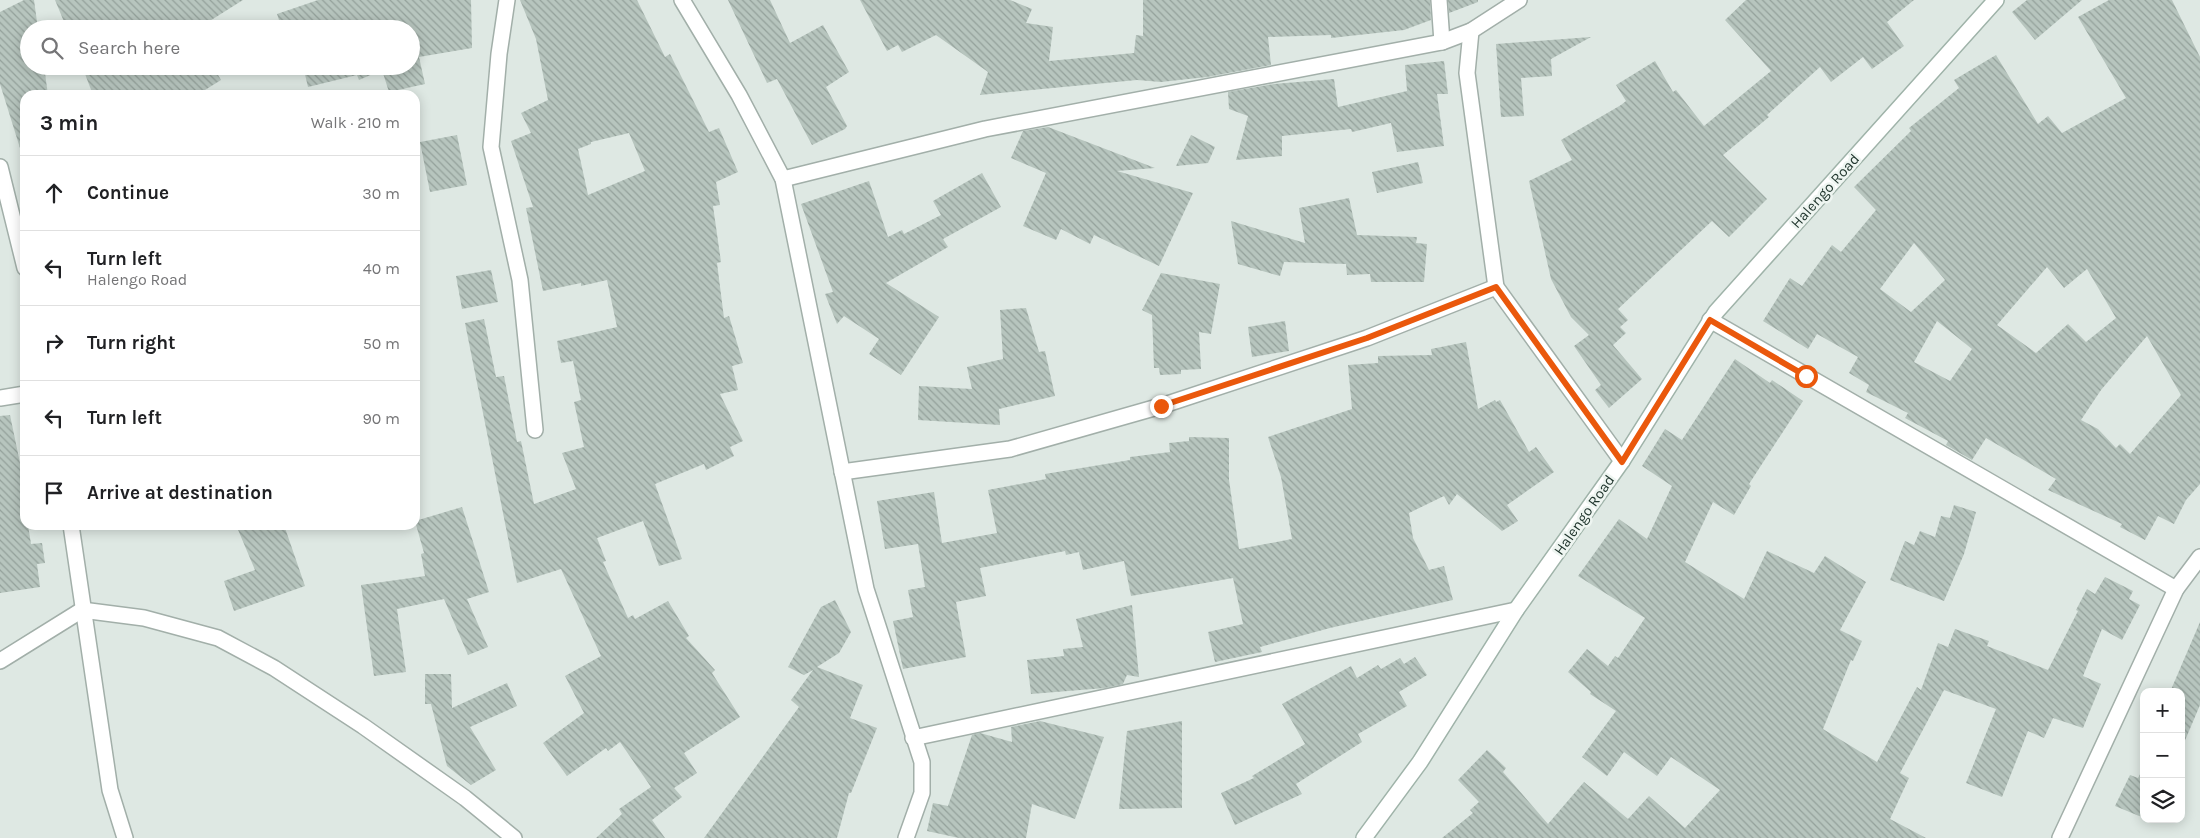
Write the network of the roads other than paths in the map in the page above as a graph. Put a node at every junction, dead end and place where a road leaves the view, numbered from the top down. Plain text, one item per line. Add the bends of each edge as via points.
1 (507, 0) edge
2 (682, 0) edge
3 (1439, 0) edge
4 (1519, 0) edge
5 (1996, 0) edge
6 (1471, 31) junction
7 (1442, 42) junction
8 (0, 167) edge
9 (783, 179) junction
10 (20, 248) edge
11 (1496, 287) junction
12 (1710, 320) junction
13 (20, 395) edge
14 (0, 398) edge
15 (535, 430) dead end
16 (1622, 462) junction
17 (842, 472) junction
18 (72, 530) edge
19 (2200, 557) edge
20 (2176, 589) junction
21 (82, 610) junction
22 (1516, 610) junction
23 (0, 661) edge
24 (914, 738) junction
25 (125, 838) edge
26 (514, 838) edge
27 (906, 838) edge
28 (1364, 838) edge
29 (2060, 838) edge

1 - 15 street via 491,146 520,280
2 - 9 street via 739,95
3 - 7 street
4 - 6 street
5 - 12 street, Halengo Road
6 - 7 street
6 - 11 street via 1467,73
7 - 9 street via 985,129
8 - 10 street
9 - 17 street
11 - 16 street
11 - 17 street via 1348,344 1161,406 1010,450
12 - 16 street, Halengo Road
12 - 20 street
13 - 14 street
16 - 22 street, Halengo Road
17 - 24 street via 866,589
18 - 21 street
19 - 20 street
20 - 29 street
21 - 23 street
21 - 25 street via 110,790
21 - 26 street via 144,618 218,638 274,668 362,726 465,798
22 - 24 street
22 - 28 street, Halengo Road via 1420,762
24 - 27 street via 922,762 922,793

